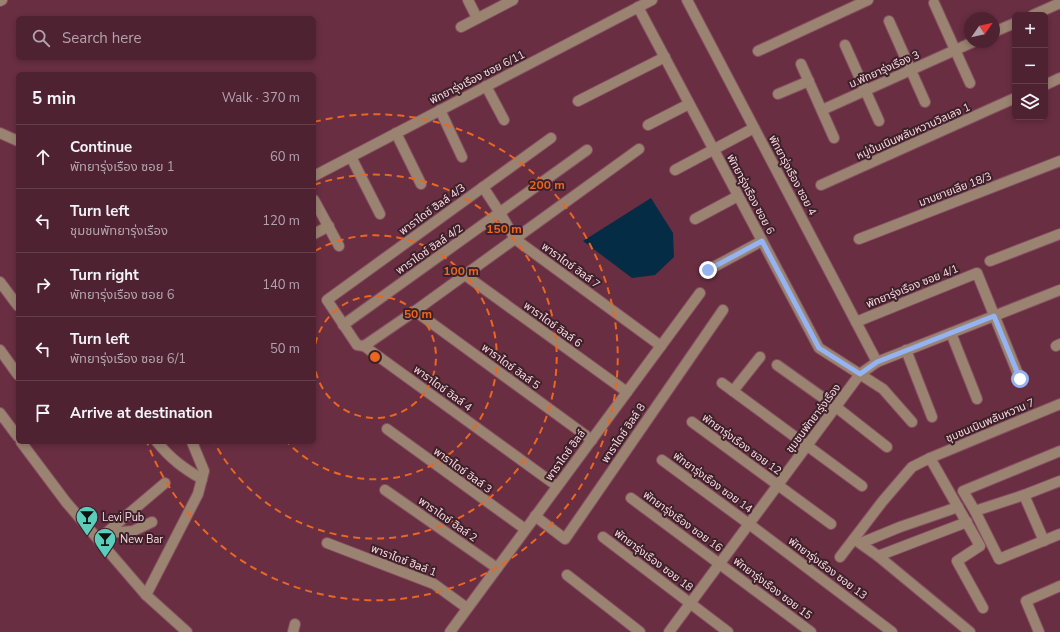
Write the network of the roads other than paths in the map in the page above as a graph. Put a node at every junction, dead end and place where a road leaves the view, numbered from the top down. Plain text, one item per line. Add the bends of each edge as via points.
1 (468, 0) edge
2 (513, 0) edge
3 (652, 0) edge
4 (687, 0) edge
5 (868, 0) edge
6 (934, 3) dead end
7 (1060, 3) edge
8 (638, 7) junction
9 (1040, 12) edge
10 (477, 18) junction
11 (889, 21) dead end
12 (1012, 24) edge
13 (461, 26) dead end
14 (1000, 29) edge
15 (845, 45) dead end
16 (964, 46) edge
17 (955, 50) junction
18 (758, 51) dead end
19 (665, 58) junction
20 (801, 64) dead end
21 (911, 70) junction
22 (1060, 78) edge
23 (809, 81) junction
24 (970, 83) dead end
25 (1047, 84) edge
26 (486, 86) junction
27 (865, 90) junction
28 (778, 94) dead end
29 (1012, 99) edge
30 (578, 101) dead end
31 (925, 102) dead end
32 (690, 104) junction
33 (440, 110) junction
34 (822, 110) junction
35 (504, 120) dead end
36 (879, 121) dead end
37 (648, 125) dead end
38 (754, 128) junction
39 (0, 133) edge
40 (396, 133) junction
41 (551, 138) dead end
42 (834, 138) dead end
43 (16, 140) edge
44 (639, 149) dead end
45 (713, 149) junction
46 (588, 150) dead end
47 (350, 157) junction
48 (462, 157) dead end
49 (1060, 161) edge
50 (675, 170) dead end
51 (316, 175) edge
52 (421, 184) dead end
53 (821, 185) dead end
54 (483, 187) junction
55 (738, 196) junction
56 (316, 204) edge
57 (500, 213) junction
58 (380, 214) dead end
59 (695, 219) dead end
60 (328, 226) junction
61 (316, 233) edge
62 (1060, 234) edge
63 (514, 239) junction
64 (859, 239) dead end
65 (762, 241) junction
66 (339, 246) dead end
67 (990, 261) dead end
68 (708, 270) dead end
69 (465, 275) junction
70 (0, 282) edge
71 (1060, 290) edge
72 (700, 293) dead end
73 (327, 300) joint
74 (16, 303) edge
75 (723, 310) dead end
76 (415, 311) junction
77 (994, 316) junction
78 (856, 322) junction
79 (343, 325) junction
80 (951, 333) junction
81 (364, 346) junction
82 (661, 346) junction
83 (0, 350) edge
84 (906, 350) junction
85 (760, 357) dead end
86 (877, 362) junction
87 (777, 365) dead end
88 (16, 372) edge
89 (860, 374) junction
90 (1020, 379) dead end
91 (722, 383) dead end
92 (733, 391) junction
93 (627, 392) junction
94 (977, 399) dead end
95 (1060, 404) edge
96 (836, 407) junction
97 (0, 413) edge
98 (932, 418) dead end
99 (692, 422) dead end
100 (912, 422) dead end
101 (387, 429) dead end
102 (16, 434) edge
103 (592, 440) junction
104 (22, 444) edge
105 (159, 444) edge
106 (193, 444) edge
107 (807, 446) junction
108 (888, 447) dead end
109 (1060, 451) edge
110 (930, 458) junction
111 (662, 460) dead end
112 (202, 479) junction
113 (1060, 481) edge
114 (165, 483) dead end
115 (778, 485) junction
116 (557, 486) junction
117 (862, 486) dead end
118 (385, 490) dead end
119 (1024, 495) junction
120 (631, 498) dead end
121 (958, 506) junction
122 (975, 511) junction
123 (535, 516) junction
124 (152, 522) dead end
125 (967, 522) junction
126 (749, 524) junction
127 (830, 524) dead end
128 (525, 530) junction
129 (1060, 534) edge
130 (102, 536) junction
131 (603, 537) dead end
132 (858, 541) junction
133 (1044, 541) junction
134 (327, 543) dead end
135 (878, 556) junction
136 (840, 557) dead end
137 (720, 563) junction
138 (497, 568) junction
139 (567, 575) dead end
140 (1060, 586) edge
141 (146, 595) junction
142 (690, 603) junction
143 (467, 608) junction
144 (983, 608) dead end
145 (187, 632) edge
146 (450, 632) edge
147 (640, 632) edge
148 (668, 632) edge
149 (728, 632) edge
150 (812, 632) edge
151 (892, 632) edge
152 (970, 632) edge
153 (1039, 632) edge

1 - 10 street
2 - 10 street
3 - 8 street, พัทยารุ่งเรือง ซอย 6/11
4 - 38 street, พัทยารุ่งเรือง ซอย 4
5 - 18 street
6 - 17 street
7 - 9 street
8 - 19 street, พัทยารุ่งเรือง ซอย 6
8 - 26 street, พัทยารุ่งเรือง ซอย 6/11
10 - 13 street
11 - 21 street
12 - 14 street
15 - 27 street
16 - 17 street, ม.พัทยารุ่งเรือง 3
17 - 21 street, ม.พัทยารุ่งเรือง 3
17 - 24 street
19 - 30 street
19 - 32 street, พัทยารุ่งเรือง ซอย 6
20 - 23 street
21 - 27 street, ม.พัทยารุ่งเรือง 3
21 - 31 street
22 - 25 street
23 - 28 street
23 - 34 street
26 - 33 street, พัทยารุ่งเรือง ซอย 6/11
26 - 35 street
27 - 34 street, ม.พัทยารุ่งเรือง 3
27 - 36 street
29 - 53 street, หมู่บ้นเนินพลับหวานวิลเลจ 1
32 - 37 street
32 - 45 street, พัทยารุ่งเรือง ซอย 6
33 - 40 street, พัทยารุ่งเรือง ซอย 6/11
33 - 48 street
34 - 42 street
38 - 45 street
38 - 78 street, พัทยารุ่งเรือง ซอย 4
39 - 43 street
40 - 47 street, พัทยารุ่งเรือง ซอย 6/11
40 - 52 street
41 - 54 street, พาราไดซ์ ฮิลล์ 4/3
44 - 63 street
45 - 50 street
45 - 55 street, พัทยารุ่งเรือง ซอย 6
46 - 57 street, พาราไดซ์ ฮิลล์ 4/2
47 - 51 street, พัทยารุ่งเรือง ซอย 6/11
47 - 58 street
49 - 64 street, มาบยายเลีย 18/3
54 - 57 street, พาราไดซ์ ฮิลล์ 7
54 - 73 street, พาราไดซ์ ฮิลล์ 4/3
55 - 59 street
55 - 65 street, พัทยารุ่งเรือง ซอย 6
56 - 60 street
57 - 63 street, พาราไดซ์ ฮิลล์ 7
57 - 79 street, พาราไดซ์ ฮิลล์ 4/2
60 - 61 street
60 - 66 street
62 - 67 street
63 - 69 street
63 - 82 street, พาราไดซ์ ฮิลล์ 7
65 - 68 street
65 - 89 street, พัทยารุ่งเรือง ซอย 6 via 819,348
69 - 76 street
69 - 93 street, พาราไดซ์ ฮิลล์ 6
70 - 74 street
71 - 77 street, ชุมชนพัทยารุ่งเรือง
72 - 82 street, พาราไดซ์ ฮิลล์
73 - 79 street, พาราไดซ์ ฮิลล์ 4
75 - 123 street, พาราไดซ์ ฮิลล์ 8 via 565,539
76 - 81 street
76 - 103 street, พาราไดซ์ ฮิลล์ 5
77 - 78 street, พัทยารุ่งเรือง ซอย 4/1 via 977,273
77 - 80 street, ชุมชนพัทยารุ่งเรือง
77 - 90 street
78 - 86 street, พัทยารุ่งเรือง ซอย 4
79 - 81 street, พาราไดซ์ ฮิลล์ 4 via 357,345
80 - 84 street, ชุมชนพัทยารุ่งเรือง
80 - 94 street
81 - 116 street, พาราไดซ์ ฮิลล์ 4
82 - 93 street, พาราไดซ์ ฮิลล์
83 - 88 street
84 - 86 street, ชุมชนพัทยารุ่งเรือง
84 - 98 street
85 - 92 street
86 - 89 street, ชุมชนพัทยารุ่งเรือง
87 - 96 street
89 - 96 street, ชุมชนพัทยารุ่งเรือง
89 - 100 street, พัทยารุ่งเรือง ซอย 6 via 883,390
91 - 92 street
92 - 107 street
93 - 103 street, พาราไดซ์ ฮิลล์
95 - 110 street, ชุมชนเนินพลับหวาน 7
96 - 107 street, ชุมชนพัทยารุ่งเรือง
96 - 108 street
97 - 102 street
99 - 115 street, พัทยารุ่งเรือง ซอย 12
101 - 128 street, พาราไดซ์ ฮิลล์ 3
103 - 116 street, พาราไดซ์ ฮิลล์
104 - 130 street via 66,502
105 - 112 street via 183,468
106 - 112 street via 204,471
107 - 115 street, ชุมชนพัทยารุ่งเรือง
107 - 117 street
109 - 122 street via 963,491
110 - 121 street
110 - 132 street, ชุมชนเนินพลับหวาน 7 via 912,467 882,502
111 - 126 street, พัทยารุ่งเรือง ซอย 14
112 - 141 street via 198,494
113 - 119 street
114 - 130 street
115 - 126 street, ชุมชนพัทยารุ่งเรือง
115 - 127 street, พัทยารุ่งเรือง ซอย 12
116 - 123 street, พาราไดซ์ ฮิลล์
118 - 138 street, พาราไดซ์ ฮิลล์ 2
119 - 122 street
119 - 133 street
120 - 137 street, พัทยารุ่งเรือง ซอย 16
121 - 125 street
121 - 132 street
122 - 133 street via 998,559
123 - 128 street, พาราไดซ์ ฮิลล์
124 - 130 street via 133,531
125 - 135 street
125 - 144 street via 980,546 957,561
126 - 137 street, ชุมชนพัทยารุ่งเรือง
126 - 151 street, พัทยารุ่งเรือง ซอย 13
128 - 138 street, พาราไดซ์ ฮิลล์
129 - 133 street
130 - 141 street
131 - 142 street, พัทยารุ่งเรือง ซอย 18
132 - 135 street
132 - 136 street, ชุมชนเนินพลับหวาน 7
134 - 143 street, พาราไดซ์ ฮิลล์ 1 via 434,584
135 - 152 street
137 - 142 street, ชุมชนพัทยารุ่งเรือง
137 - 150 street, พัทยารุ่งเรือง ซอย 15
138 - 143 street, พาราไดซ์ ฮิลล์
139 - 147 street
140 - 153 street via 1026,601
141 - 145 street
142 - 148 street, ชุมชนพัทยารุ่งเรือง
142 - 149 street, พัทยารุ่งเรือง ซอย 18
143 - 146 street, พาราไดซ์ ฮิลล์

